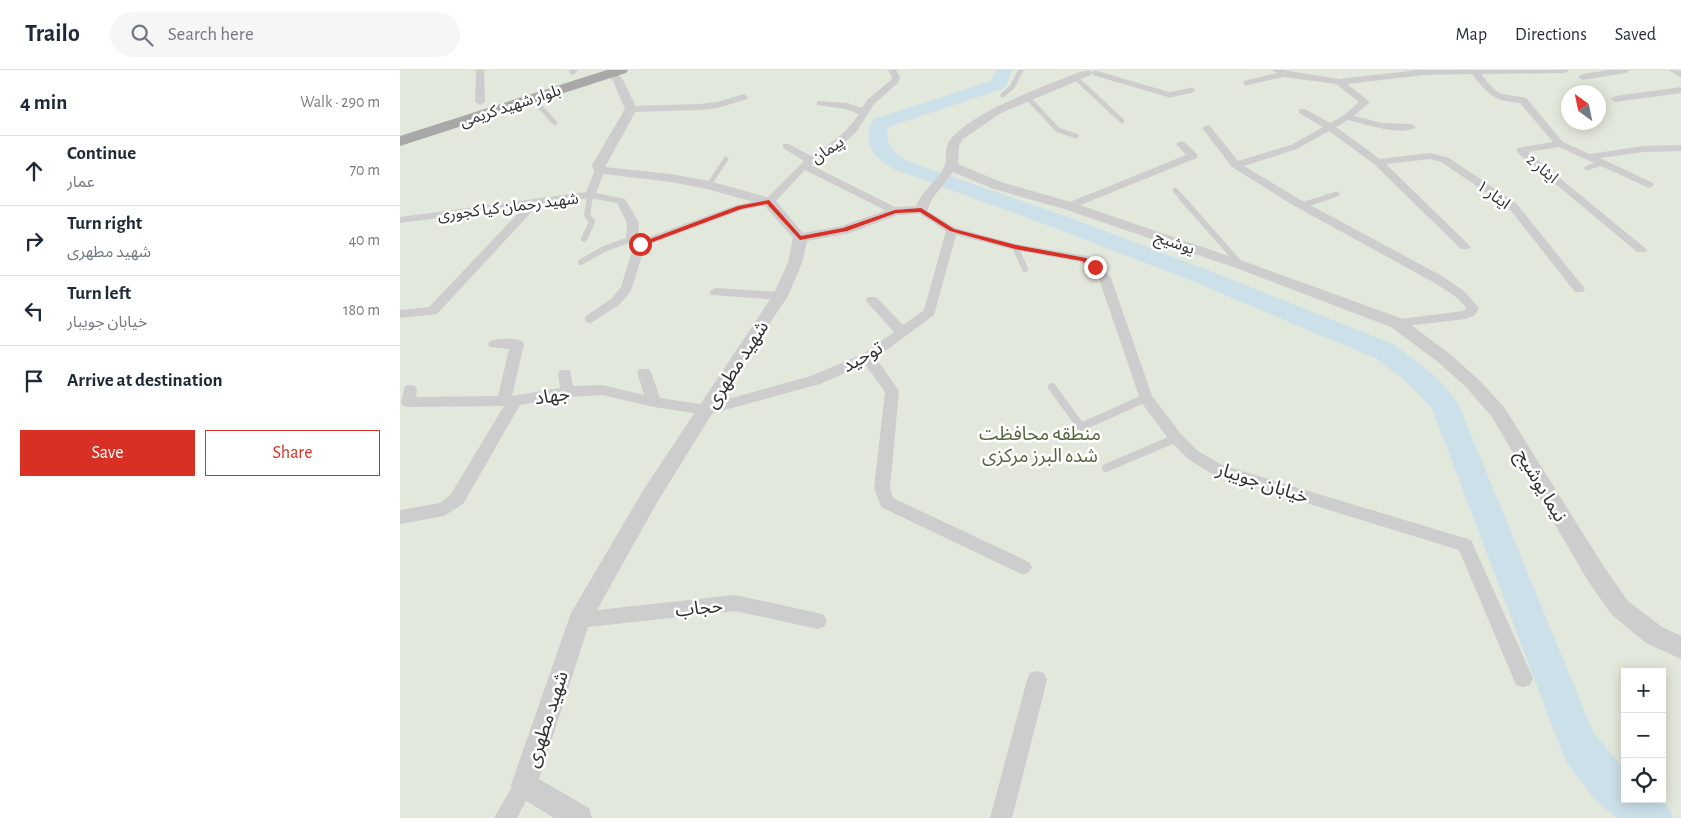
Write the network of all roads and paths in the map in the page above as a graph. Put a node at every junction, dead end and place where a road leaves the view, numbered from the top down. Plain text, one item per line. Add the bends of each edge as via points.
1 (480, 70) edge
2 (591, 70) edge
3 (892, 70) edge
4 (1021, 70) edge
5 (1490, 70) edge
6 (1565, 70) edge
7 (1626, 70) edge
8 (1674, 70) edge
9 (575, 71) edge
10 (617, 71) edge
11 (1474, 71) junction
12 (1280, 72) edge
13 (1089, 73) edge
14 (1681, 75) edge
15 (1582, 77) dead end
16 (1246, 82) dead end
17 (1339, 82) junction
18 (540, 83) junction
19 (1192, 90) dead end
20 (1681, 90) edge
21 (1003, 95) dead end
22 (744, 96) dead end
23 (1026, 97) junction
24 (532, 98) junction
25 (1615, 99) dead end
26 (820, 104) dead end
27 (485, 107) junction
28 (631, 109) junction
29 (863, 112) junction
30 (1302, 112) dead end
31 (1347, 117) junction
32 (1122, 121) dead end
33 (438, 123) junction
34 (555, 123) dead end
35 (1328, 126) junction
36 (1411, 127) dead end
37 (400, 128) edge
38 (1207, 128) dead end
39 (1076, 136) dead end
40 (400, 142) edge
41 (1181, 144) dead end
42 (1560, 144) junction
43 (786, 146) dead end
44 (1681, 148) edge
45 (1589, 158) junction
46 (726, 159) dead end
47 (807, 162) junction
48 (1378, 162) junction
49 (1602, 163) junction
50 (1236, 165) junction
51 (950, 168) junction
52 (1587, 168) dead end
53 (600, 170) junction
54 (1649, 184) dead end
55 (708, 185) junction
56 (1174, 190) dead end
57 (1337, 194) dead end
58 (590, 195) junction
59 (536, 201) junction
60 (769, 202) junction
61 (923, 204) junction
62 (1303, 205) junction
63 (1069, 206) junction
64 (895, 212) junction
65 (400, 220) edge
66 (952, 230) junction
67 (800, 238) junction
68 (584, 239) dead end
69 (636, 242) junction
70 (1015, 247) junction
71 (1466, 248) dead end
72 (1641, 250) dead end
73 (581, 262) dead end
74 (1241, 265) junction
75 (1025, 269) dead end
76 (1579, 289) dead end
77 (715, 292) dead end
78 (780, 296) junction
79 (872, 300) dead end
80 (400, 314) edge
81 (591, 319) dead end
82 (1397, 323) junction
83 (901, 331) junction
84 (495, 344) dead end
85 (868, 357) junction
86 (565, 372) dead end
87 (644, 372) dead end
88 (1052, 387) dead end
89 (410, 390) dead end
90 (567, 392) junction
91 (1146, 398) junction
92 (510, 401) junction
93 (654, 402) junction
94 (706, 410) junction
95 (1176, 438) junction
96 (1106, 468) dead end
97 (400, 517) edge
98 (1023, 567) dead end
99 (579, 620) junction
100 (818, 620) dead end
101 (1681, 648) edge
102 (1523, 678) dead end
103 (1037, 680) dead end
104 (524, 785) junction
105 (505, 818) edge
106 (579, 818) edge
107 (1001, 818) edge

1 - 27 street
2 - 18 main road
3 - 29 street, پیمان via 895,81
4 - 21 lane via 1012,87
5 - 6 street
5 - 11 street
7 - 15 street
8 - 14 street
9 - 18 main road, بلوار شهید کریمی
10 - 24 main road, بلوار شهید کریمی
10 - 28 street
11 - 17 street via 1424,72
11 - 42 street, ایثار 2 via 1494,97 1523,100
12 - 16 lane
12 - 17 street
13 - 19 lane via 1170,95
13 - 23 street
13 - 32 lane
17 - 31 street via 1365,102
18 - 27 main road, بلوار شهید کریمی
20 - 25 street
22 - 28 street via 718,105
23 - 39 lane via 1058,130
23 - 51 street via 997,111 959,137 953,146
24 - 27 main road, بلوار شهید کریمی
24 - 34 lane
26 - 29 street via 847,106
27 - 33 main road, بلوار شهید کریمی
28 - 53 street via 598,165
29 - 47 street, پیمان via 854,129 840,142
30 - 35 street
31 - 35 street
31 - 36 street via 1382,126
33 - 37 main road, بلوار شهید کریمی
33 - 40 main road, بلوار شهید کریمی
35 - 48 street
35 - 50 street via 1294,147
38 - 50 street
41 - 63 street via 1193,156
42 - 45 street
42 - 72 street, ایثار 2 via 1520,150
43 - 47 street
44 - 45 street via 1644,149
45 - 49 street
46 - 55 lane
47 - 60 street, پیمان
47 - 64 street
48 - 71 street
48 - 76 street, ایثار ۱ via 1430,156 1445,160 1512,205
49 - 52 lane
49 - 54 street
50 - 62 street
51 - 61 street
51 - 63 street, یوشیج
53 - 55 street
53 - 58 street, شهید رحمان کیا کجوری
55 - 60 street
56 - 74 lane
57 - 62 lane
58 - 59 street, شهید رحمان کیا کجوری
58 - 68 lane via 587,215 592,222
58 - 69 street via 621,201 633,223
59 - 65 street, شهید رحمان کیا کجوری
59 - 80 street via 433,311
60 - 67 street
60 - 69 street via 740,207
61 - 64 street
61 - 66 street, خیابان جویبار
62 - 82 street via 1431,276 1464,297 1473,308 1466,315
63 - 74 street, یوشیج
64 - 67 street via 845,230
66 - 70 street, خیابان جویبار
66 - 83 street, توحید via 930,312
67 - 78 street, شهید مطهری via 795,263
69 - 73 lane via 604,249
69 - 81 street via 627,288
70 - 75 lane
70 - 91 street, خیابان جویبار via 1084,259 1105,278
74 - 82 street, یوشیج
77 - 78 street
78 - 94 street, شهید مطهری
79 - 83 street
82 - 101 street, نیما یوشیج via 1444,358 1498,412 1620,608 1654,635
83 - 85 street, توحید
84 - 92 street via 517,344
85 - 94 street, توحید via 815,380
85 - 98 street via 892,391 882,488 887,502
86 - 90 street
87 - 93 street
88 - 91 lane via 1081,427
89 - 92 street, جهاد via 408,402
90 - 92 street, جهاد
90 - 93 street, جهاد via 602,390
91 - 95 street, خیابان جویبار
92 - 97 street via 457,499 444,508
93 - 94 street, جهاد
94 - 99 street, شهید مطهری via 651,495
95 - 96 lane
95 - 102 street, خیابان جویبار via 1193,455 1216,470 1465,545
99 - 100 street, حجاب via 735,604
99 - 104 street, شهید مطهری
103 - 107 street
104 - 105 street
104 - 106 street

